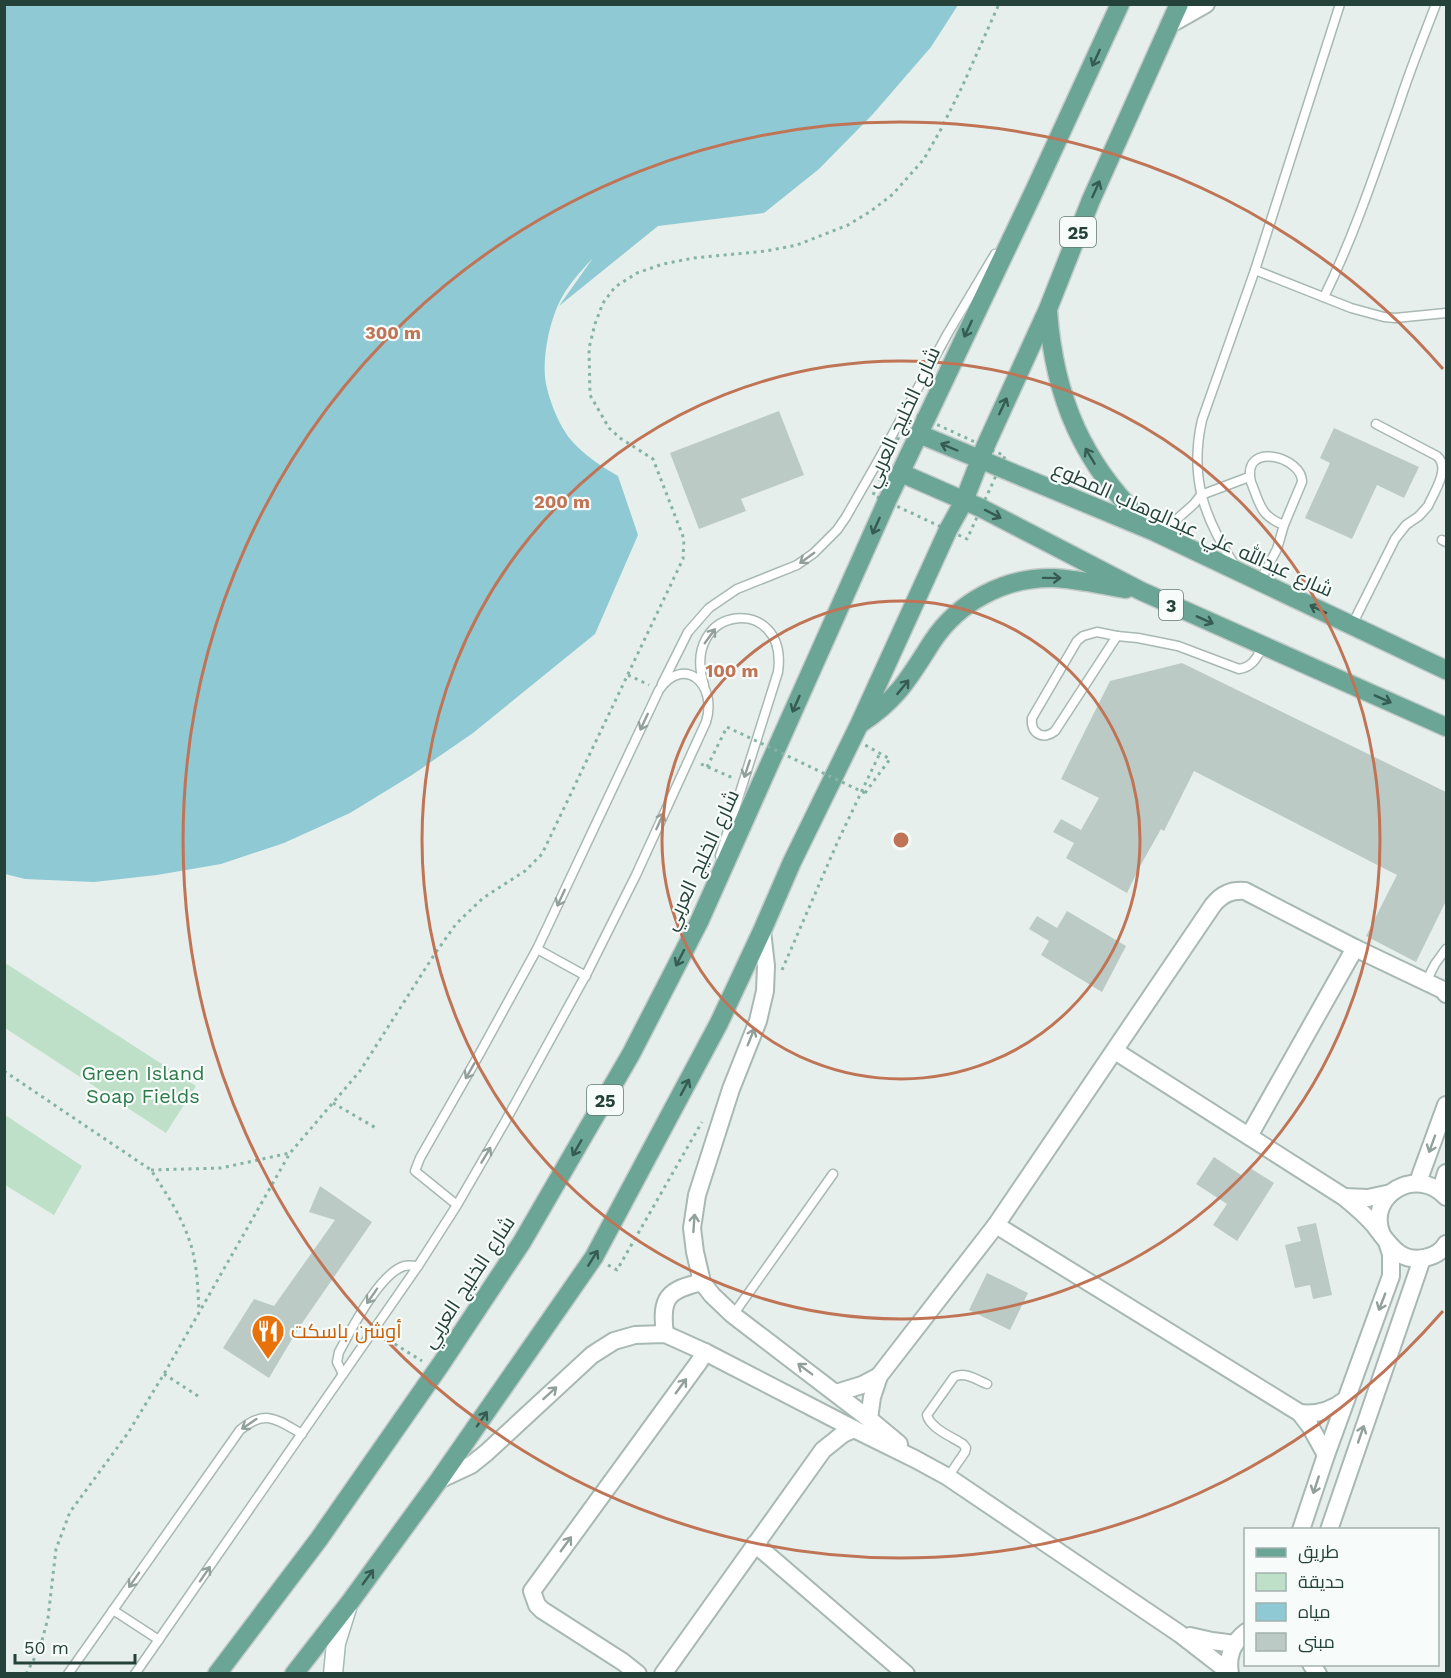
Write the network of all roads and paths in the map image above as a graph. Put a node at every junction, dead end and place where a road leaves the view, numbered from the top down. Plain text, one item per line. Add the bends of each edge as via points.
1 (999, 4) edge
2 (1120, 4) edge
3 (1179, 4) edge
4 (1206, 4) edge
5 (1340, 4) edge
6 (1436, 4) edge
7 (1169, 25) junction
8 (1036, 187) junction
9 (1254, 270) junction
10 (1324, 297) junction
11 (1048, 309) junction
12 (1446, 313) edge
13 (1376, 424) dead end
14 (919, 434) junction
15 (979, 460) junction
16 (901, 473) junction
17 (1250, 477) junction
18 (1202, 495) junction
19 (964, 501) junction
20 (1284, 525) junction
21 (1155, 532) junction
22 (1240, 572) junction
23 (1260, 581) junction
24 (1141, 591) junction
25 (1352, 625) junction
26 (1117, 636) junction
27 (1263, 646) junction
28 (1446, 670) edge
29 (628, 675) junction
30 (659, 690) junction
31 (706, 691) junction
32 (1446, 727) edge
33 (855, 731) junction
34 (743, 782) junction
35 (699, 922) junction
36 (762, 931) junction
37 (1355, 948) junction
38 (537, 949) junction
39 (1446, 949) edge
40 (586, 976) junction
41 (1426, 982) junction
42 (1445, 992) edge
43 (1115, 1051) junction
44 (4, 1071) edge
45 (333, 1103) junction
46 (1446, 1105) edge
47 (376, 1128) dead end
48 (1249, 1137) junction
49 (290, 1153) junction
50 (151, 1170) junction
51 (1446, 1173) edge
52 (833, 1174) dead end
53 (1418, 1182) junction
54 (1391, 1193) junction
55 (1444, 1194) edge
56 (1344, 1197) junction
57 (457, 1205) junction
58 (996, 1225) junction
59 (1386, 1242) junction
60 (1445, 1247) edge
61 (1422, 1259) junction
62 (418, 1266) junction
63 (702, 1281) junction
64 (199, 1312) junction
65 (734, 1315) junction
66 (374, 1330) junction
67 (665, 1334) junction
68 (705, 1352) junction
69 (436, 1371) junction
70 (164, 1374) junction
71 (343, 1374) junction
72 (879, 1376) junction
73 (987, 1384) dead end
74 (836, 1393) junction
75 (198, 1396) dead end
76 (1345, 1400) junction
77 (823, 1413) junction
78 (1300, 1413) junction
79 (869, 1419) junction
80 (854, 1429) junction
81 (302, 1434) junction
82 (823, 1450) junction
83 (1326, 1455) junction
84 (915, 1459) junction
85 (948, 1477) junction
86 (439, 1480) junction
87 (1302, 1528) edge
88 (1330, 1528) edge
89 (755, 1544) junction
90 (350, 1602) junction
91 (113, 1610) junction
92 (1180, 1634) junction
93 (1240, 1638) edge
94 (159, 1640) junction
95 (1230, 1673) edge
96 (26, 1674) edge
97 (69, 1674) edge
98 (135, 1674) edge
99 (217, 1674) edge
100 (294, 1674) edge
101 (333, 1674) edge
102 (638, 1674) edge
103 (663, 1674) edge
104 (906, 1674) edge

1 - 29 path via 924,159 872,211 797,245 663,264 637,273 615,287 603,303 589,348 590,395 609,428 653,459 684,539 683,559
2 -> 8 main road, شارع الخليج العربي / 25
3 - 7 main road, 25
4 - 7 street
5 - 9 lane
6 - 10 lane via 1360,216
11 -> 7 main road, 25 via 1091,200
8 -> 14 main road, شارع الخليج العربي / 25
8 -> 30 lane via 837,530 797,565 736,589 709,608 684,638
9 - 10 lane
9 - 18 lane via 1202,420 1196,457
10 - 12 lane via 1384,317
15 -> 11 main road, 25
21 -> 11 main road via 1115,492 1071,419 1055,365
13 - 25 lane via 1437,456 1443,468 1428,506 1395,539
15 -> 14 main road, شارع عبدالله علي عبدالوهاب المطوع
14 - 16 main road, شارع الخليج العربي / 25
15 - 19 main road, 25
15 - 21 main road, شارع عبدالله علي عبدالوهاب المطوع
16 - 19 main road, 3
16 -> 35 main road, شارع الخليج العربي / 25
17 - 18 lane
17 - 20 lane via 1263,511
17 - 20 lane via 1254,462 1268,455 1298,469 1302,482
18 - 21 lane via 1176,520
18 - 22 lane via 1217,535
19 -> 24 main road, 3
19 - 33 main road, 25
20 - 23 lane via 1277,549
21 - 22 main road, شارع عبدالله علي عبدالوهاب المطوع
22 - 23 main road, شارع عبدالله علي عبدالوهاب المطوع
25 -> 23 main road, شارع عبدالله علي عبدالوهاب المطوع
24 -> 27 main road, 3
33 -> 24 main road via 898,692 953,617 991,591 1020,581 1051,578
25 - 28 main road, شارع عبدالله علي عبدالوهاب المطوع
26 - 26 lane via 1097,632 1077,641 1032,718 1033,730 1038,735 1055,731
26 - 27 lane via 1178,646 1239,669 1251,665
27 -> 32 main road, 3
29 - 30 path
29 - 45 path via 542,854 525,871 483,898 456,924 360,1071
30 - 31 lane via 671,677 685,674 696,678
30 -> 38 lane
31 -> 34 lane via 700,670 701,652 717,627 729,619 745,617 768,631 779,651 778,672
40 -> 31 lane via 706,722
33 - 34 path, bridge via 890,759 865,793 727,727 707,766
33 - 36 main road, 25
34 - 35 lane
35 -> 69 main road, شارع الخليج العربي / 25 via 631,1054 522,1242
63 -> 36 street via 692,1228 697,1195 758,1021 765,991
86 -> 36 main road, 25 via 594,1257 719,1023
37 - 41 street
37 - 43 street via 1245,891 1224,895 1213,905
37 - 48 street
38 - 40 lane
38 -> 57 lane via 415,1171
39 - 41 lane
57 -> 40 lane
41 - 42 street
43 - 48 street
43 - 58 street
44 - 50 path
45 - 47 path
45 - 49 path
46 -> 53 street
48 - 56 street
49 - 50 path via 221,1167
49 - 64 path
50 - 64 path via 186,1229 195,1262
51 - 55 street
52 - 65 lane
53 - 54 street
53 - 55 street
54 - 56 street via 1368,1198
54 - 59 street via 1380,1215
56 - 59 street via 1366,1216
57 - 62 lane
58 - 72 street
58 - 78 street
59 - 61 street via 1403,1256
59 -> 76 street via 1391,1254 1391,1276
60 - 61 street
88 -> 61 street
62 - 66 lane
62 -> 71 lane via 404,1266 375,1292 339,1352 337,1362
63 - 65 street
63 - 67 street via 674,1291 666,1300
64 - 70 path
74 -> 65 street
66 - 69 path
66 - 71 lane
67 - 68 street
86 -> 67 street via 486,1453 592,1355 614,1341 635,1335
68 - 77 street
102 -> 68 street via 542,1610 532,1591
69 - 99 main road, شارع الخليج العربي / 25 via 319,1539
70 - 75 path
70 - 96 path via 128,1433 70,1512 56,1549 48,1618 40,1647
71 - 81 lane
72 - 74 street
72 - 79 street
73 - 85 lane via 958,1374 927,1415 932,1424 966,1448
74 - 79 street
76 - 78 street via 1324,1412
76 - 83 street
77 - 80 street
77 - 82 street
78 - 83 street
79 - 84 street
80 - 82 street
80 - 84 street
81 -> 91 lane via 264,1417 240,1430
94 -> 81 lane
82 - 89 street
83 -> 87 street
84 - 85 street
85 - 92 street
90 -> 86 main road, 25
89 - 103 street
89 - 104 street
90 - 100 main road, 25
90 - 101 main road via 336,1643
91 - 94 lane
91 - 97 lane
92 - 93 street via 1212,1641
92 - 95 street
93 - 95 street via 1228,1660
94 - 98 lane

